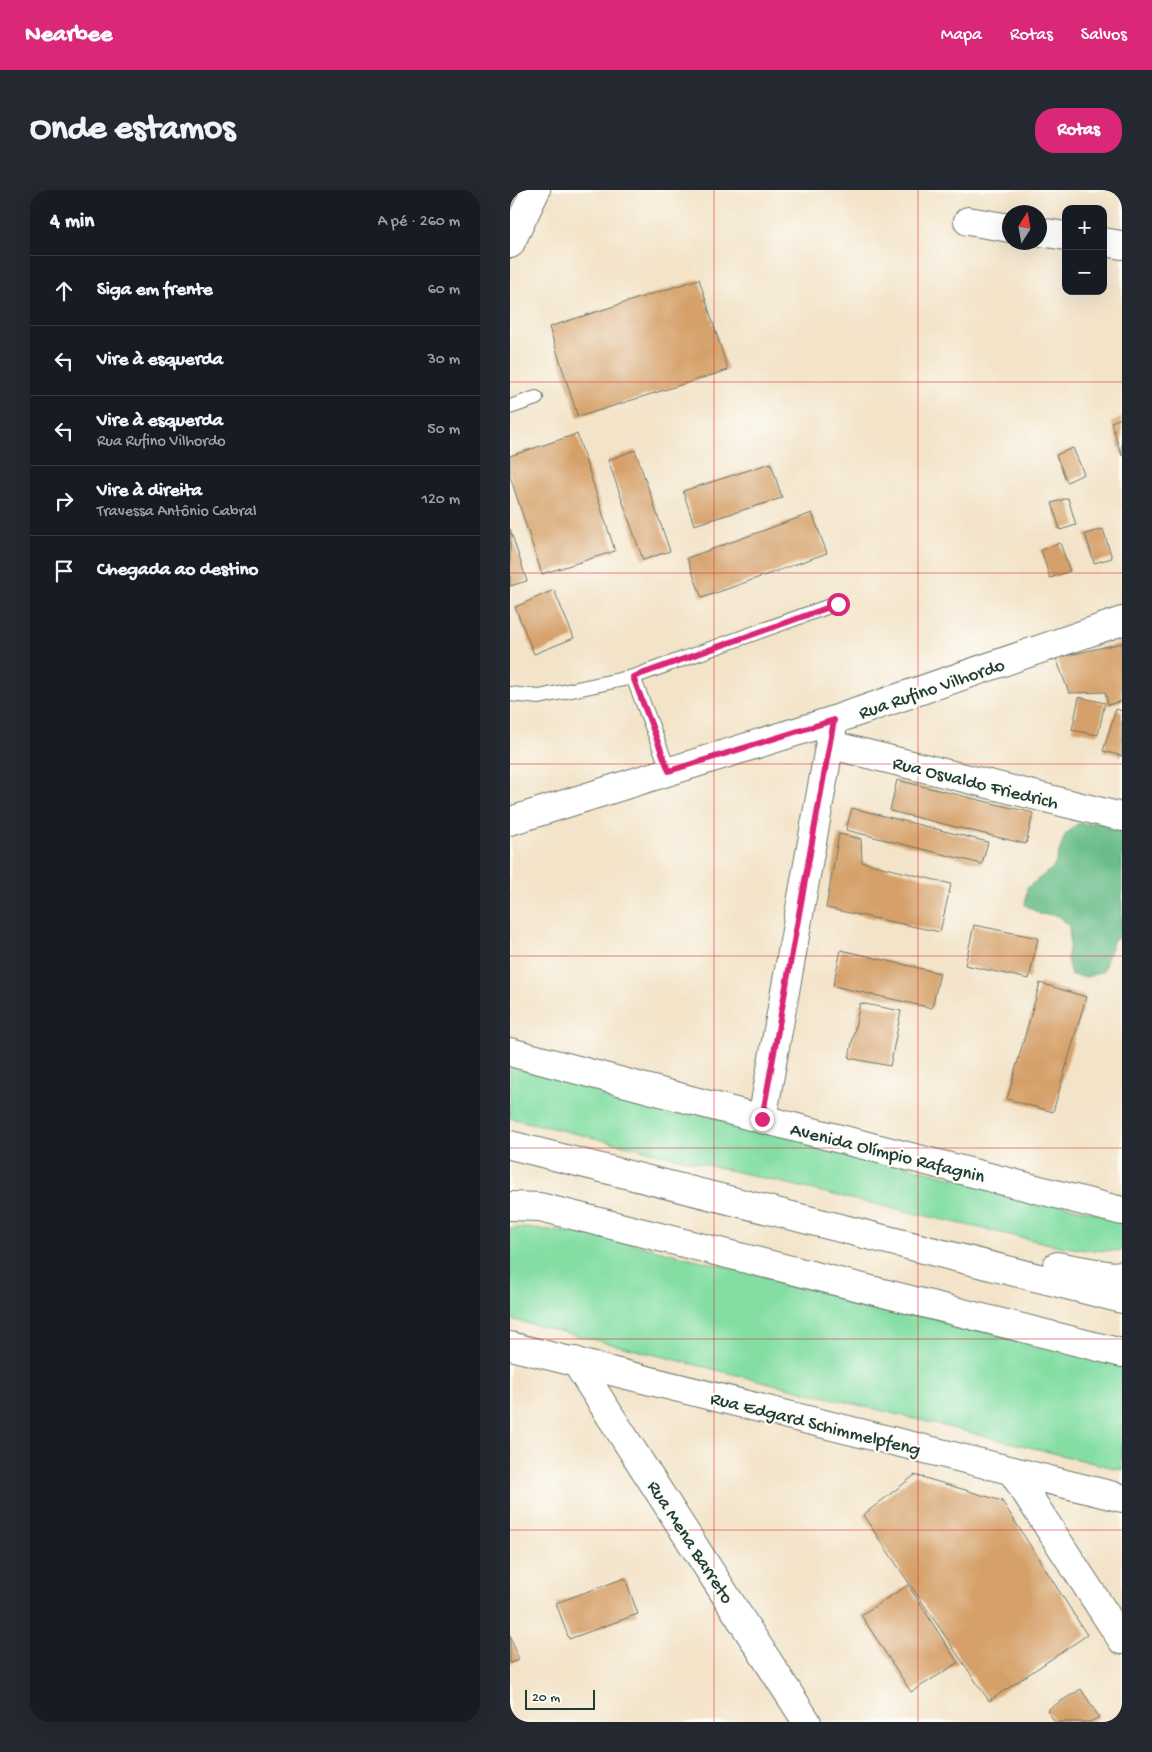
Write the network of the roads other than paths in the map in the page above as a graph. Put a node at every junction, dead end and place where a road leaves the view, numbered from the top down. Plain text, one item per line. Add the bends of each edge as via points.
1 (536, 190) edge
2 (968, 221) dead end
3 (1002, 227) edge
4 (1047, 233) edge
5 (1062, 235) edge
6 (1107, 243) edge
7 (510, 244) edge
8 (1122, 245) edge
9 (536, 398) dead end
10 (510, 407) edge
11 (838, 604) dead end
12 (1122, 621) edge
13 (633, 677) junction
14 (510, 694) edge
15 (833, 732) junction
16 (669, 771) junction
17 (1122, 817) edge
18 (510, 821) edge
19 (510, 1052) edge
20 (762, 1119) junction
21 (510, 1145) edge
22 (510, 1206) edge
23 (1122, 1211) edge
24 (836, 1226) junction
25 (1122, 1275) edge
26 (1122, 1299) edge
27 (510, 1346) edge
28 (1122, 1353) edge
29 (575, 1361) junction
30 (1012, 1471) junction
31 (1122, 1498) edge
32 (1122, 1640) edge
33 (807, 1722) edge

1 - 7 main road
2 - 3 main road
4 - 5 main road
6 - 8 main road
9 - 10 lane
11 - 13 lane
12 - 15 main road, Rua Rufino Vilhordo
13 - 14 lane via 539,697
13 - 16 lane
15 - 16 main road, Rua Rufino Vilhordo
15 - 17 main road, Rua Osvaldo Friedrich
15 - 20 main road
16 - 18 main road, Rua Rufino Vilhordo
19 - 20 main road, Avenida Olímpio Rafagnin
20 - 23 main road, Avenida Olímpio Rafagnin
21 - 24 main road
22 - 28 main road via 540,1207
24 - 25 main road via 1112,1276
24 - 26 main road
27 - 29 main road, Rua Edgard Schimmelpfeng
29 - 30 main road, Rua Edgard Schimmelpfeng
29 - 33 main road, Rua Mena Barreto
30 - 31 main road, Rua Edgard Schimmelpfeng
30 - 32 main road

